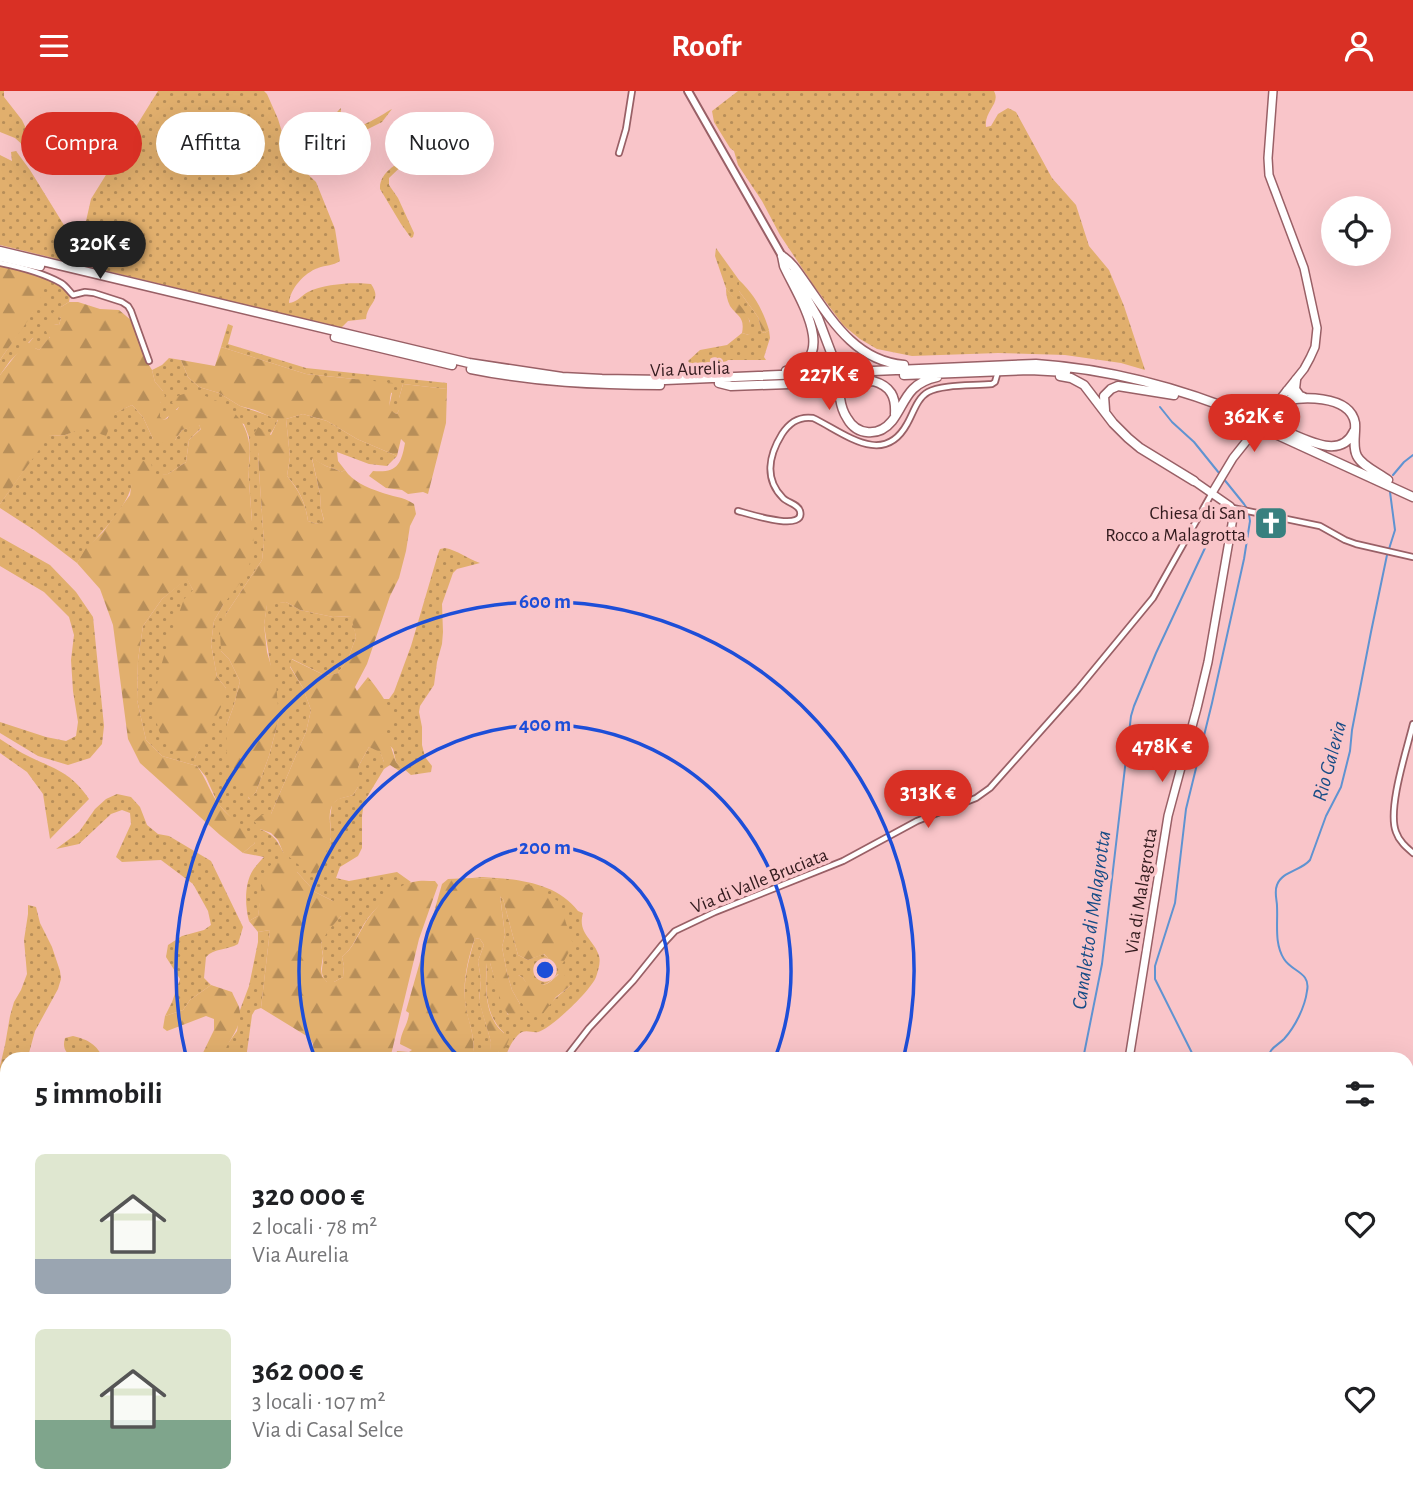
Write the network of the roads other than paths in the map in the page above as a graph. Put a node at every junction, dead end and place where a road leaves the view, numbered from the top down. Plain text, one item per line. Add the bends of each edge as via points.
1 (632, 91) edge
2 (688, 91) edge
3 (1273, 91) edge
4 (619, 153) dead end
5 (0, 251) edge
6 (782, 256) junction
7 (0, 257) edge
8 (0, 263) edge
9 (149, 361) dead end
10 (1016, 364) junction
11 (1030, 370) junction
12 (1041, 370) junction
13 (996, 375) junction
14 (701, 379) junction
15 (1296, 380) junction
16 (719, 383) junction
17 (1287, 391) junction
18 (1174, 395) junction
19 (1300, 398) junction
20 (1278, 402) junction
21 (1105, 413) junction
22 (1248, 419) junction
23 (892, 421) junction
24 (1355, 427) junction
25 (1272, 430) junction
26 (1383, 480) junction
27 (1194, 481) joint
28 (1212, 493) junction
29 (1412, 493) edge
30 (1232, 508) junction
31 (738, 511) dead end
32 (1413, 557) edge
33 (1413, 724) edge
34 (1413, 853) edge
35 (570, 1052) edge
36 (1130, 1052) edge

1 - 4 street
2 - 6 street
3 - 15 main road via 1268,171 1304,268 1317,332 1315,347
5 - 14 highway, Via Aurelia via 482,366 602,380
6 - 10 highway via 846,338 876,359 904,365
6 - 14 highway via 813,330 809,357 788,370
6 - 23 highway, bridge via 818,319 847,419 857,430 869,433
7 - 16 highway, Via Aurelia via 494,374 603,385
8 - 9 street via 59,282 73,295 92,292 124,303
10 - 14 highway, Via Aurelia
10 - 22 highway, Via Aurelia via 1070,367 1138,380 1194,395
11 - 12 highway, Via Aurelia
11 - 13 highway
11 - 16 highway, Via Aurelia
12 - 18 highway, Via Aurelia via 1094,376
12 - 21 highway via 1079,381
13 - 23 highway via 924,381 909,393
13 - 31 street via 993,384 927,393 900,436 882,444 860,443 813,418 797,419 777,442 770,467 774,484 782,497 798,508 799,518 782,521
15 - 17 main road
15 - 19 highway
16 - 23 highway via 873,381 894,396
17 - 19 highway
17 - 20 main road
18 - 21 highway via 1115,387 1104,396
18 - 22 highway, Via Aurelia
19 - 20 highway
19 - 24 highway via 1342,405 1352,415
20 - 28 main road via 1233,458
21 - 27 highway via 1140,447
22 - 25 highway, Via Aurelia, bridge
24 - 25 highway via 1347,441 1328,447 1288,431
24 - 26 highway via 1358,457
25 - 26 highway, Via Aurelia
26 - 29 highway, Via Aurelia
27 - 28 main road
28 - 30 main road
28 - 35 street, Via di Valle Bruciata via 1153,598 990,788 843,861 674,931
30 - 32 street via 1320,526 1345,540
30 - 36 main road, Via di Malagrotta via 1208,661 1168,816
33 - 34 street via 1393,815 1398,837

